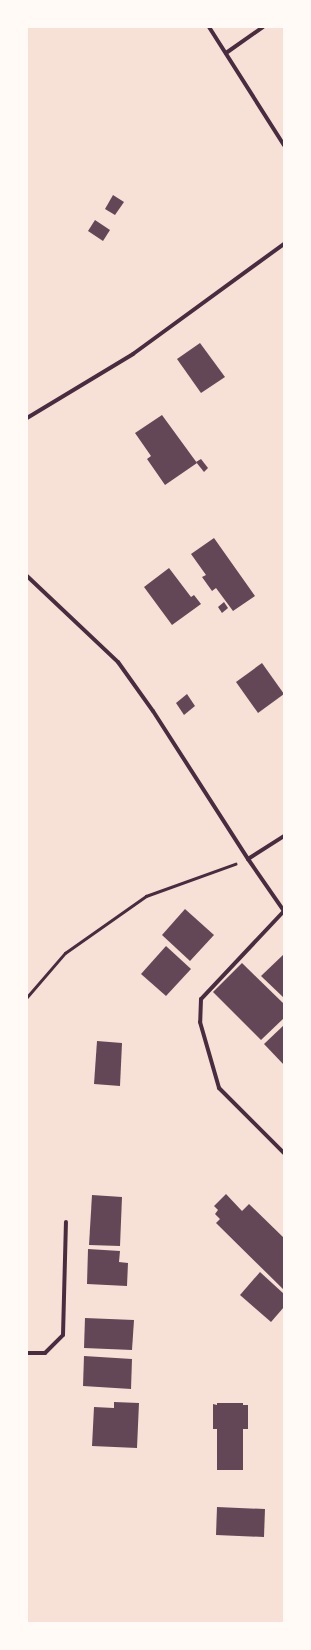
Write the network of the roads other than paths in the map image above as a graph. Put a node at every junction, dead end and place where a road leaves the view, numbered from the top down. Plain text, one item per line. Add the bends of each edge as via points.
1 (209, 27) edge
2 (263, 27) edge
3 (226, 53) junction
4 (284, 145) edge
5 (284, 244) edge
6 (27, 418) edge
7 (27, 576) edge
8 (284, 836) edge
9 (248, 859) junction
10 (284, 911) edge
11 (284, 1153) edge
12 (66, 1222) dead end
13 (27, 1353) edge

1 - 3 street
2 - 3 street
3 - 4 street
5 - 6 street via 132,354
7 - 9 street via 118,662 154,711
8 - 9 street
9 - 10 street
10 - 11 street via 201,999 200,1022 219,1088
12 - 13 street via 63,1335 45,1353

